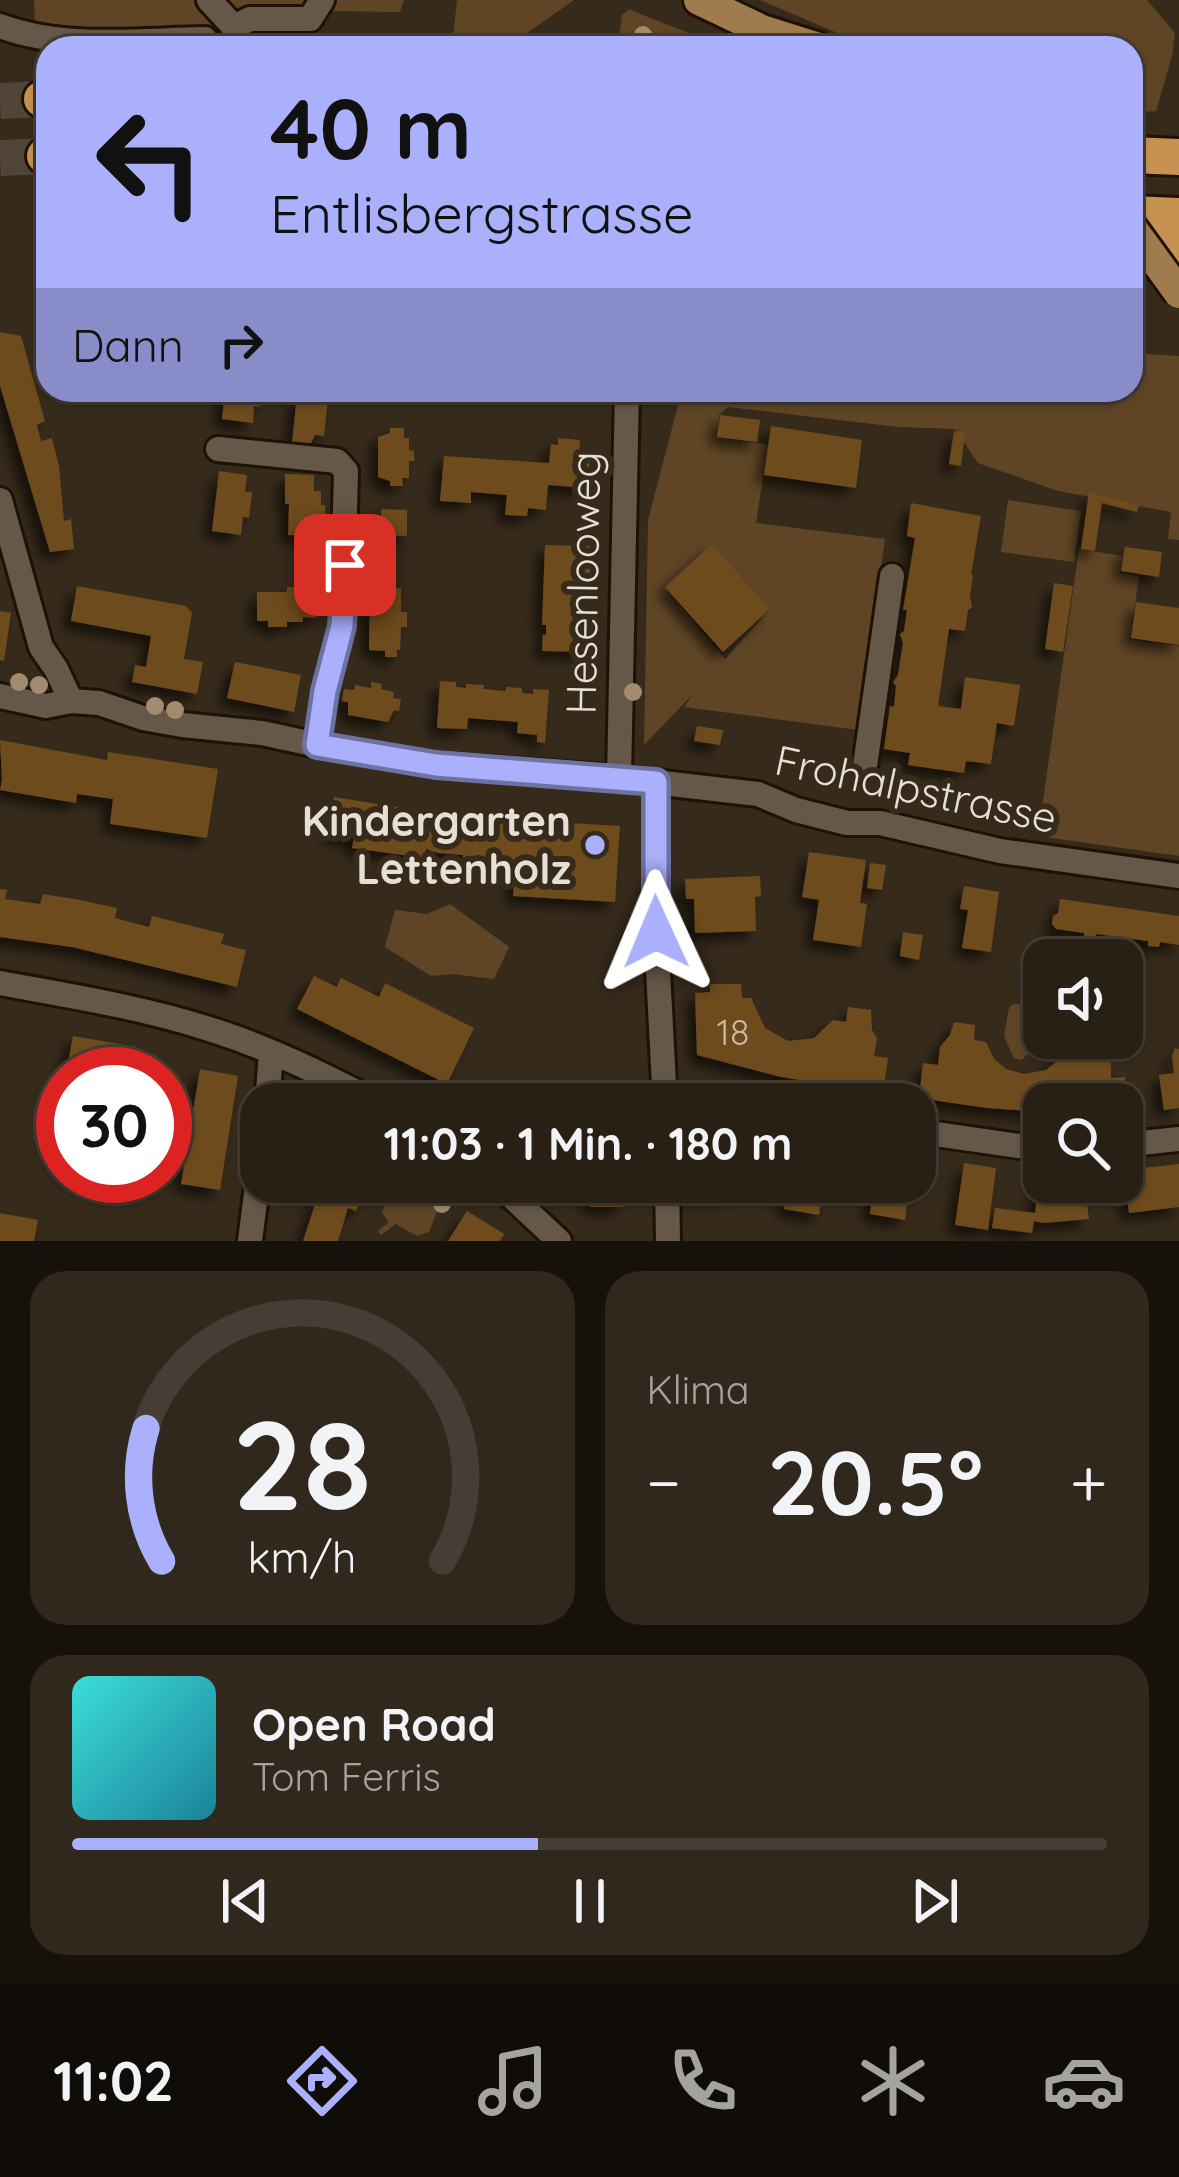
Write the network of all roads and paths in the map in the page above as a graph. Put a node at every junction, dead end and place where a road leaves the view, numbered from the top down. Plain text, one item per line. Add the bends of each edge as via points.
1 (209, 0) edge
2 (322, 0) edge
3 (699, 0) edge
4 (0, 26) edge
5 (43, 36) edge
6 (779, 36) edge
7 (1143, 156) edge
8 (1179, 157) edge
9 (1143, 214) edge
10 (1179, 216) edge
11 (1143, 244) edge
12 (1143, 247) edge
13 (1179, 251) edge
14 (1179, 293) edge
15 (627, 402) edge
16 (218, 449) dead end
17 (0, 500) edge
18 (892, 576) dead end
19 (0, 696) edge
20 (71, 701) junction
21 (317, 745) junction
22 (865, 766) dead end
23 (637, 780) junction
24 (1179, 876) edge
25 (0, 983) edge
26 (271, 1053) junction
27 (269, 1083) edge
28 (340, 1083) edge
29 (664, 1083) edge
30 (936, 1134) edge
31 (1179, 1139) edge
32 (1143, 1143) edge
33 (1023, 1145) edge
34 (255, 1203) edge
35 (519, 1203) edge
36 (667, 1203) edge
37 (250, 1241) edge
38 (560, 1241) edge
39 (668, 1241) edge

1 - 2 street via 235,33 250,19 310,19
3 - 6 main road
4 - 5 street
7 - 8 highway
9 - 10 highway
11 - 14 main road, bridge
12 - 13 highway
15 - 23 street, Hesenlooweg
16 - 21 street via 337,460 346,471 342,626
17 - 20 street via 41,647
18 - 22 street
19 - 20 street, Frohalpstrasse via 46,706
20 - 21 street, Frohalpstrasse
21 - 23 street, Frohalpstrasse via 436,765
23 - 24 street, Frohalpstrasse via 758,794 847,823
23 - 29 street, Hesenlooweg
25 - 26 street via 148,1011
26 - 27 street
26 - 28 street
30 - 33 street
31 - 32 street
34 - 37 street
35 - 38 street
36 - 39 street

